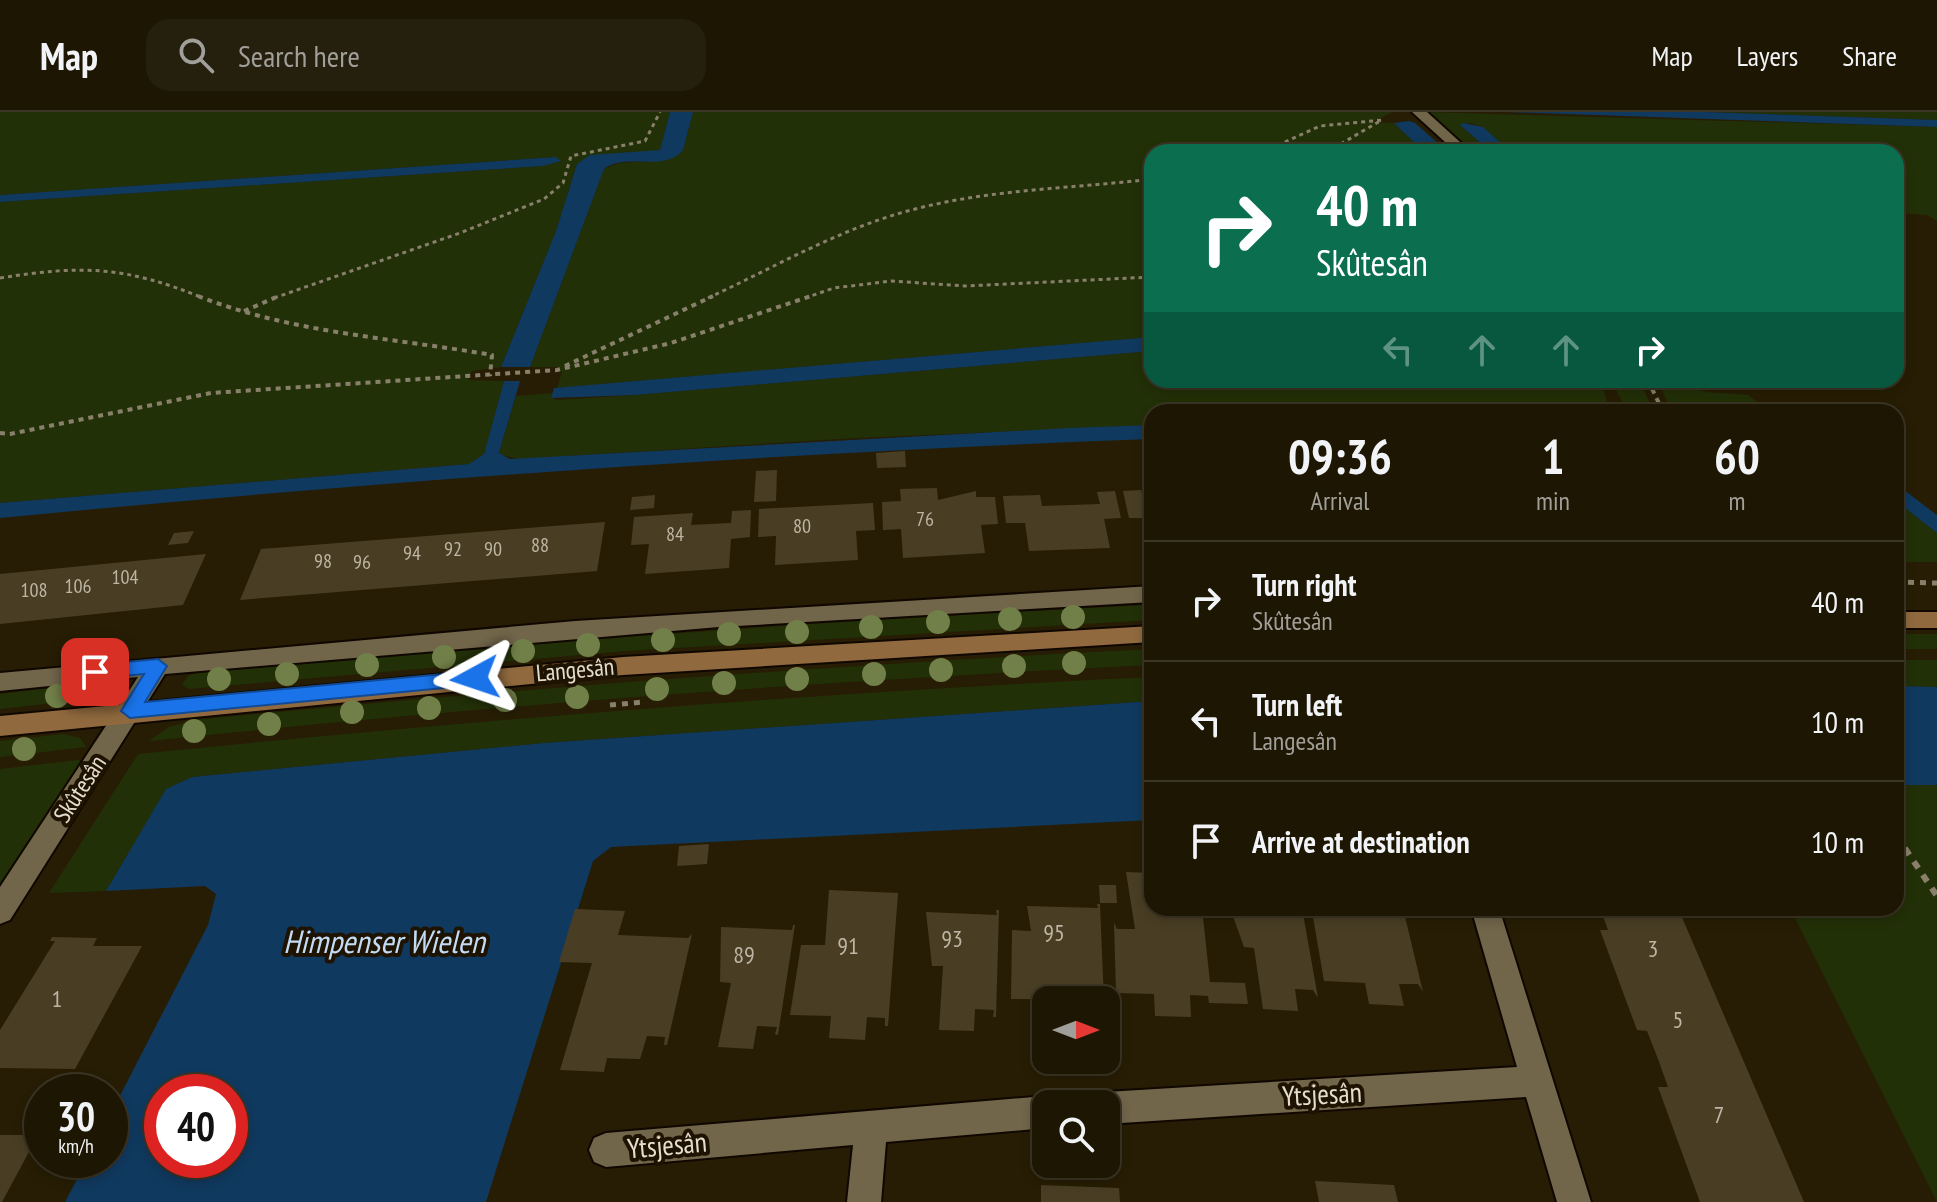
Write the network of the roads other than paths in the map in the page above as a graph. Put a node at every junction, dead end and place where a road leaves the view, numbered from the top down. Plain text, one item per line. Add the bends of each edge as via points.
1 (1419, 112) edge
2 (1455, 144) edge
3 (1144, 594) edge
4 (1904, 620) edge
5 (1937, 620) edge
6 (1144, 634) edge
7 (158, 666) junction
8 (0, 682) edge
9 (130, 711) junction
10 (0, 726) edge
11 (0, 911) edge
12 (1487, 916) edge
13 (1538, 1081) junction
14 (1120, 1107) edge
15 (1032, 1113) edge
16 (871, 1127) junction
17 (606, 1150) dead end
18 (864, 1202) edge
19 (1574, 1202) edge

1 - 2 street
3 - 7 street, Langesân via 628,624
4 - 5 street
6 - 9 street, Langesân via 623,666
7 - 8 street, Langesân
7 - 9 street, Skûtesân
9 - 10 street, Langesân
9 - 11 street, Skûtesân
12 - 13 street
13 - 14 street, Ytsjesân
13 - 19 street
15 - 16 street, Ytsjesân
16 - 17 street, Ytsjesân
16 - 18 street

